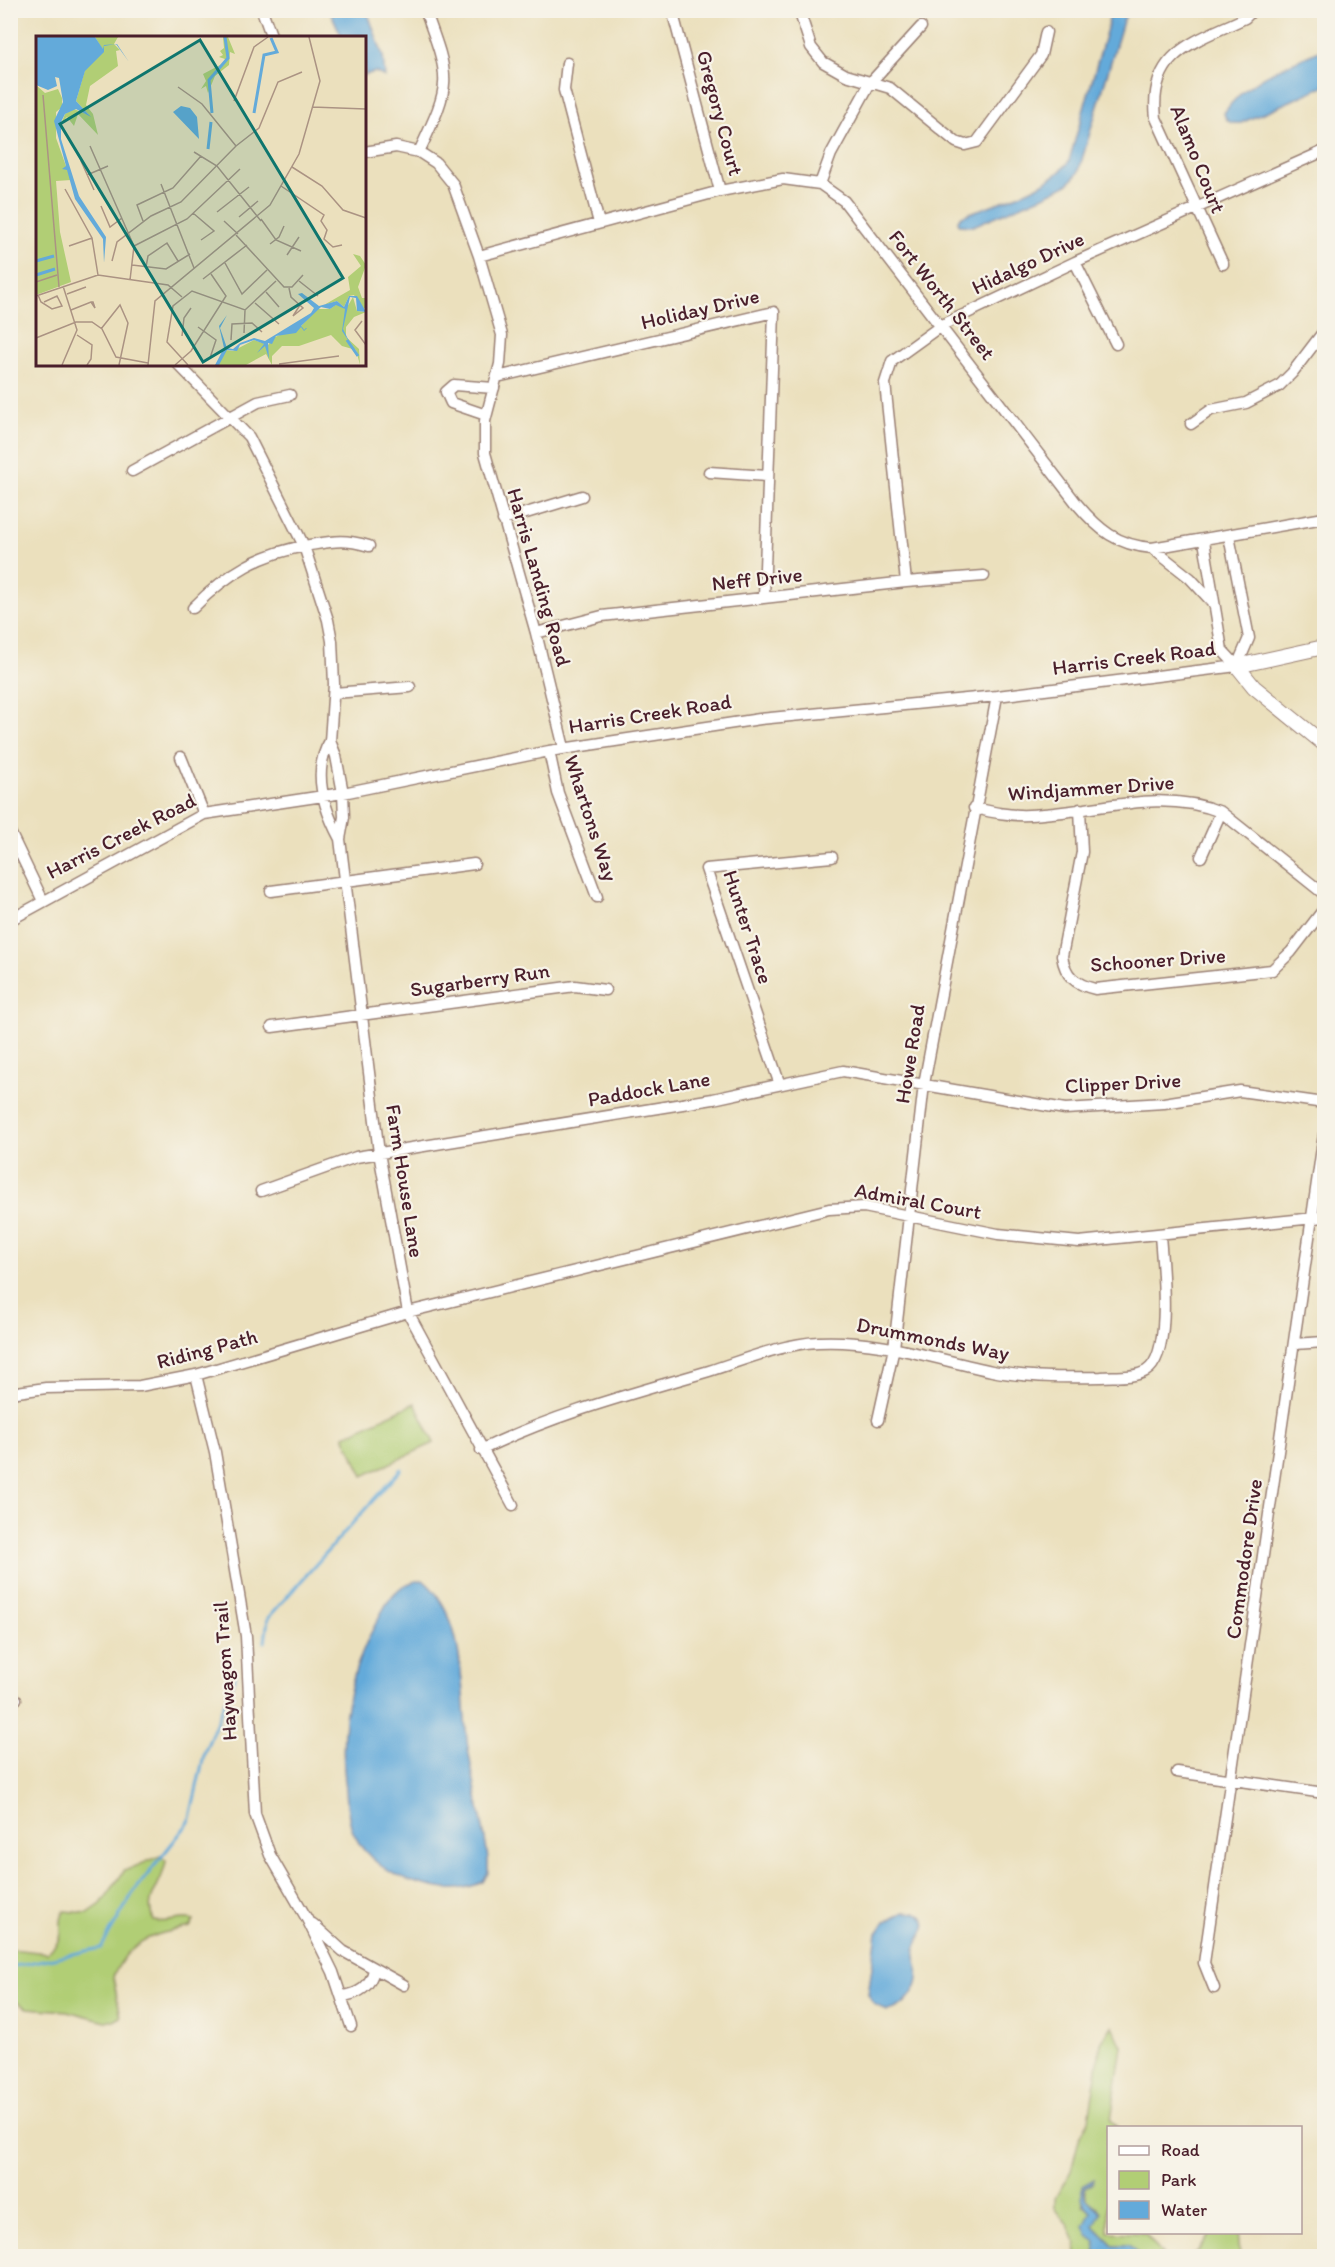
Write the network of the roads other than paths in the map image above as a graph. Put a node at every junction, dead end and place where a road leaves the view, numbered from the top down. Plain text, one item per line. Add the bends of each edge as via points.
1 (262, 10) edge
2 (425, 10) edge
3 (672, 10) edge
4 (799, 10) edge
5 (1253, 10) edge
6 (921, 27) dead end
7 (1046, 32) dead end
8 (271, 36) edge
9 (567, 63) dead end
10 (870, 82) junction
11 (1324, 151) edge
12 (366, 152) edge
13 (419, 152) junction
14 (820, 184) junction
15 (720, 191) junction
16 (1195, 208) junction
17 (599, 223) junction
18 (479, 256) junction
19 (1075, 262) junction
20 (1223, 264) dead end
21 (942, 324) junction
22 (1324, 334) edge
23 (1116, 344) dead end
24 (180, 366) edge
25 (496, 382) junction
26 (290, 395) dead end
27 (486, 415) junction
28 (231, 417) junction
29 (1191, 424) dead end
30 (132, 471) dead end
31 (709, 472) dead end
32 (767, 476) junction
33 (582, 496) dead end
34 (1324, 518) edge
35 (503, 520) junction
36 (1229, 536) junction
37 (1204, 541) junction
38 (304, 546) junction
39 (369, 546) dead end
40 (1152, 548) junction
41 (984, 576) dead end
42 (906, 582) junction
43 (764, 597) junction
44 (1215, 606) junction
45 (193, 608) dead end
46 (536, 633) junction
47 (1324, 647) edge
48 (1237, 666) junction
49 (410, 687) dead end
50 (334, 693) junction
51 (997, 696) junction
52 (330, 741) junction
53 (1324, 744) edge
54 (564, 748) junction
55 (549, 751) junction
56 (180, 758) dead end
57 (343, 793) junction
58 (323, 796) junction
59 (974, 808) junction
60 (1080, 809) junction
61 (1221, 812) junction
62 (204, 814) junction
63 (10, 832) edge
64 (340, 838) junction
65 (832, 857) dead end
66 (1201, 857) dead end
67 (474, 864) dead end
68 (345, 881) junction
69 (271, 891) dead end
70 (1324, 894) edge
71 (597, 897) dead end
72 (43, 901) junction
73 (1324, 909) edge
74 (10, 920) edge
75 (605, 990) dead end
76 (361, 1017) junction
77 (272, 1027) dead end
78 (779, 1082) junction
79 (924, 1084) junction
80 (1324, 1103) edge
81 (1324, 1134) edge
82 (379, 1153) junction
83 (261, 1191) dead end
84 (908, 1215) junction
85 (1324, 1217) edge
86 (1312, 1219) junction
87 (1160, 1235) junction
88 (408, 1312) junction
89 (1324, 1342) edge
90 (1294, 1344) junction
91 (894, 1348) junction
92 (196, 1375) junction
93 (10, 1393) edge
94 (878, 1420) dead end
95 (482, 1449) junction
96 (513, 1505) dead end
97 (1177, 1772) dead end
98 (1232, 1780) junction
99 (1324, 1793) edge
100 (307, 1919) junction
101 (374, 1970) junction
102 (404, 1985) dead end
103 (1214, 1988) dead end
104 (342, 1996) junction
105 (351, 2026) dead end

1 - 8 street
2 - 13 street via 442,56 446,84 443,100
3 - 15 street, Gregory Court
4 - 10 street via 811,47 823,62
5 - 16 street, Alamo Court via 1245,18 1182,48 1167,60 1158,77 1156,118
6 - 10 street
7 - 10 street via 1041,55 977,142 956,142 890,88
9 - 17 street via 564,90
10 - 14 street via 831,154
11 - 16 street, Hidalgo Drive
12 - 13 street via 396,147
13 - 18 street, Harris Landing Road via 436,163 453,184
14 - 15 street, Fort Worth Street via 783,180
14 - 21 street, Fort Worth Street via 844,201
15 - 17 street, Fort Worth Street
16 - 19 street, Hidalgo Drive
16 - 20 street, Alamo Court
17 - 18 street, Fort Worth Street
18 - 25 street, Harris Landing Road via 502,335
19 - 21 street, Hidalgo Drive
19 - 23 street
21 - 40 street, Fort Worth Street via 1094,525 1113,539
21 - 42 street, Hidalgo Drive via 892,361 885,383
22 - 29 street via 1292,373 1264,396 1246,404 1211,410
24 - 28 street
25 - 27 street, Harris Landing Road
25 - 27 street via 454,385 446,392 451,403
25 - 32 street, Holiday Drive via 774,312
26 - 28 street via 272,397
27 - 35 street, Harris Landing Road via 485,453
28 - 30 street
28 - 38 street via 261,457
31 - 32 street
32 - 43 street, Holiday Drive
33 - 35 street
34 - 36 street, Fort Worth Street
35 - 46 street, Harris Landing Road
36 - 37 street, Fort Worth Street
36 - 48 street via 1249,638
37 - 40 street, Fort Worth Street
37 - 44 street
38 - 39 street via 346,540
38 - 45 street via 277,551 245,564 217,583
38 - 50 street via 328,621
40 - 44 street via 1190,578
41 - 42 street, Neff Drive
42 - 43 street, Neff Drive
43 - 46 street, Neff Drive via 602,616
44 - 48 street via 1222,651
46 - 54 street, Harris Landing Road
47 - 48 street, Harris Creek Road
48 - 51 street, Harris Creek Road
48 - 53 street via 1254,687
49 - 50 street
50 - 52 street
51 - 54 street, Harris Creek Road via 760,719
51 - 59 street, Howe Road
52 - 57 street, Farm House Lane
52 - 58 street, Farm House Lane via 322,754
54 - 55 street, Harris Creek Road
55 - 57 street, Harris Creek Road
55 - 71 street, Whartons Way via 558,793
56 - 62 street
57 - 58 street, Harris Creek Road
57 - 64 street, Farm House Lane
58 - 62 street, Harris Creek Road
58 - 64 street, Farm House Lane
59 - 60 street, Windjammer Drive via 1007,815
59 - 79 street, Howe Road
60 - 61 street, Windjammer Drive via 1160,800 1183,801
60 - 73 street, Schooner Drive via 1082,852 1062,956 1064,969 1083,987 1095,989 1272,970
61 - 66 street
61 - 70 street, Windjammer Drive
62 - 72 street, Harris Creek Road
63 - 72 street
64 - 68 street, Farm House Lane
65 - 78 street, Hunter Trace via 706,869
67 - 68 street
68 - 69 street
68 - 76 street, Farm House Lane
72 - 74 street, Harris Creek Road
75 - 76 street, Sugarberry Run via 575,986
76 - 77 street, Sugarberry Run
76 - 82 street, Farm House Lane
78 - 79 street, Paddock Lane via 843,1071
78 - 82 street, Paddock Lane via 713,1099
79 - 80 street, Clipper Drive via 1065,1109 1164,1103 1240,1091
79 - 84 street, Howe Road
81 - 86 street, Commodore Drive
82 - 83 street, Paddock Lane via 356,1157
82 - 88 street, Farm House Lane
84 - 87 street, Admiral Court via 1054,1241
84 - 88 street, Admiral Court via 864,1207 820,1210
84 - 91 street, Howe Road
85 - 86 street, Admiral Court
86 - 87 street, Admiral Court
86 - 90 street, Commodore Drive
87 - 91 street, Drummonds Way via 1161,1347 1146,1371 1129,1376 1027,1376
88 - 92 street, Riding Path
88 - 95 street, Farm House Lane
89 - 90 street
90 - 98 street, Commodore Drive
91 - 94 street, Howe Road
91 - 95 street, Drummonds Way via 851,1341 779,1349 567,1413
92 - 93 street, Riding Path via 140,1386 46,1388
92 - 100 street, Haywagon Trail via 215,1452 246,1636 255,1814 264,1843
95 - 96 street, Farm House Lane
97 - 98 street
98 - 99 street
98 - 103 street, Commodore Drive via 1204,1963
100 - 101 street, Haywagon Trail via 344,1952
100 - 104 street, Haywagon Trail
101 - 102 street, Haywagon Trail
101 - 104 street via 365,1988
104 - 105 street, Haywagon Trail

